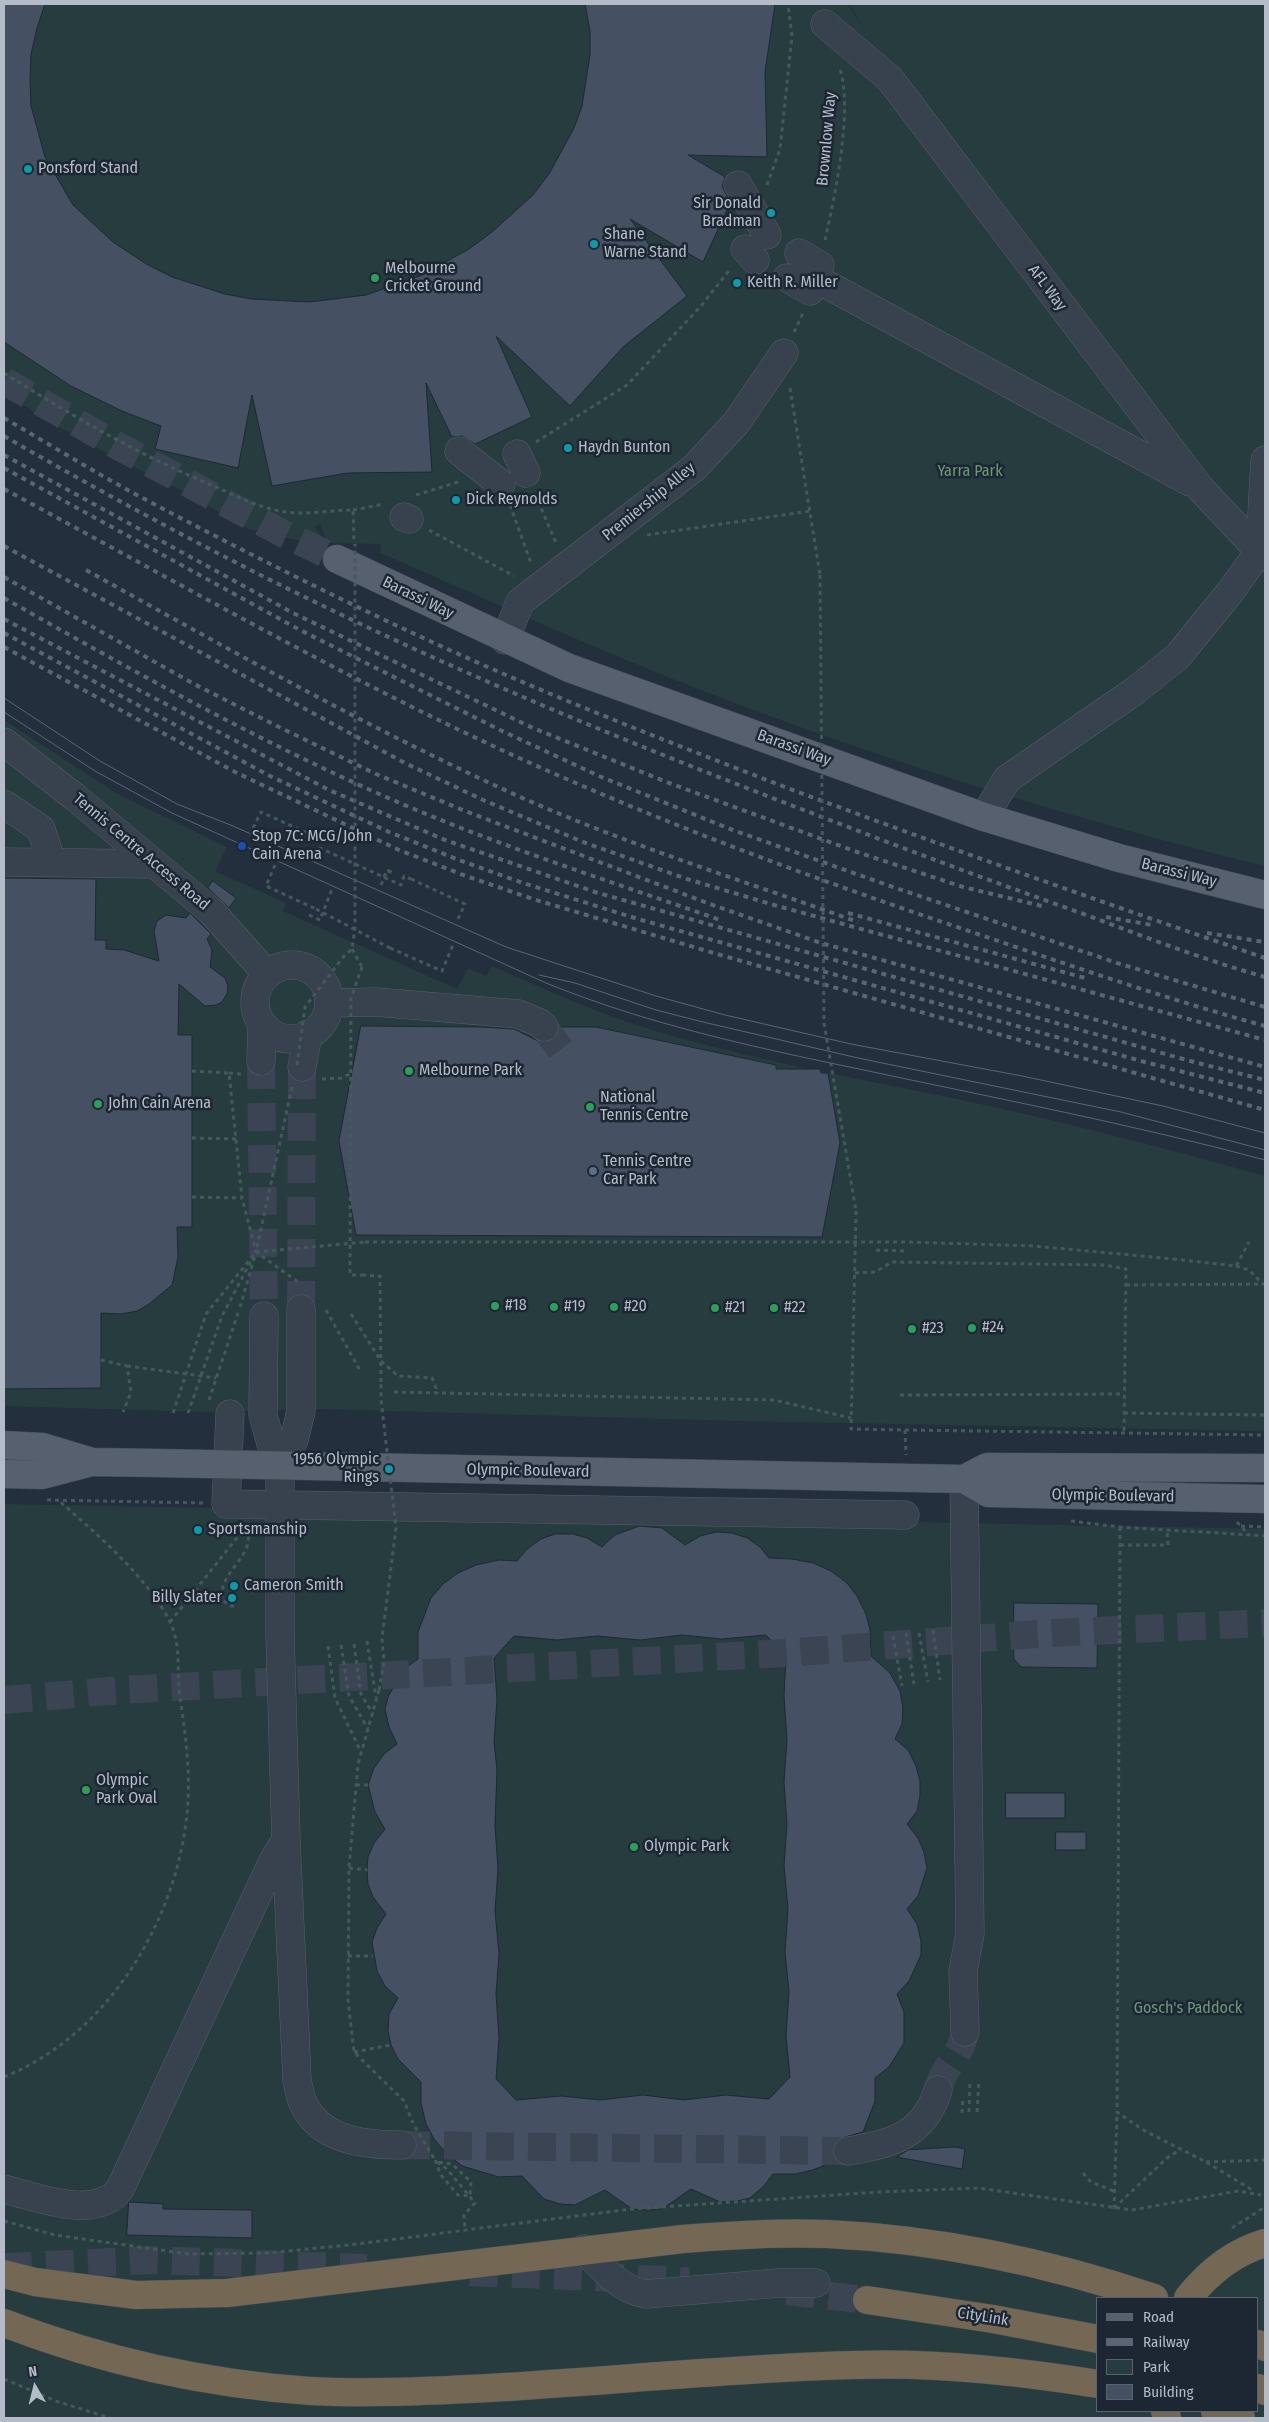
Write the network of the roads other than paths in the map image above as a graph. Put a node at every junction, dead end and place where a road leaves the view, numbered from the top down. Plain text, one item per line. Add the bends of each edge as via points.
1 (825, 24) dead end
2 (738, 185) dead end
3 (756, 240) road end
4 (806, 273) road end
5 (784, 353) road end
6 (458, 451) dead end
7 (1265, 460) edge
8 (494, 478) road end
9 (1200, 488) junction
10 (1264, 552) edge
11 (337, 559) tunnel mouth
12 (506, 640) junction
13 (4, 742) edge
14 (4, 804) edge
15 (984, 817) junction
16 (4, 862) edge
17 (52, 863) junction
18 (154, 864) junction
19 (1265, 895) edge
20 (267, 974) junction
21 (330, 1003) junction
22 (262, 1025) junction
23 (544, 1027) tunnel mouth
24 (308, 1034) junction
25 (261, 1061) tunnel mouth
26 (297, 1071) tunnel mouth
27 (309, 1299) tunnel mouth
28 (264, 1316) tunnel mouth
29 (220, 1406) road end
30 (4, 1445) edge
31 (92, 1462) junction
32 (228, 1464) junction
33 (280, 1466) junction
34 (1265, 1468) edge
35 (4, 1474) edge
36 (964, 1480) junction
37 (1265, 1499) edge
38 (281, 1505) junction
39 (905, 1514) dead end
40 (286, 1840) junction
41 (965, 2032) tunnel mouth
42 (938, 2090) tunnel mouth
43 (408, 2136) tunnel mouth
44 (848, 2151) tunnel mouth
45 (4, 2189) edge
46 (1247, 2241) edge
47 (584, 2249) junction
48 (4, 2274) edge
49 (816, 2283) tunnel mouth
50 (1150, 2297) edge
51 (1189, 2297) edge
52 (867, 2300) tunnel mouth
53 (4, 2323) edge
54 (1096, 2339) edge
55 (1096, 2384) edge
56 (1219, 2412) edge
57 (1241, 2418) edge

1 - 9 street, AFL Way via 890,79
2 - 3 street
4 - 9 street
5 - 12 street, Premiership Alley via 736,423 694,468 520,602
6 - 8 street
7 - 10 street
9 - 10 street, AFL Way
10 - 15 street via 1178,656 1136,690 1007,779
11 - 12 main road, Barassi Way
12 - 15 main road, Barassi Way via 569,668
13 - 18 street, Tennis Centre Access Road
14 - 17 street via 41,829
15 - 19 main road, Barassi Way via 1119,858
16 - 17 street
17 - 18 street
18 - 20 street, Tennis Centre Access Road via 211,911
20 - 21 street via 290,965 313,971 328,991
20 - 22 street via 255,993 255,1010
21 - 23 street via 376,1002 518,1014
21 - 24 street via 322,1025
22 - 24 street via 280,1038
22 - 25 street
24 - 26 street
27 - 33 street via 301,1411 294,1440
28 - 33 street via 263,1415
29 - 32 street
30 - 31 main road, Olympic Boulevard via 42,1446
31 - 32 main road, Olympic Boulevard
31 - 35 main road, Olympic Boulevard via 42,1475
32 - 33 main road, Olympic Boulevard
32 - 38 street via 239,1512
33 - 36 main road, Olympic Boulevard
33 - 38 street
34 - 36 main road, Olympic Boulevard via 987,1467
36 - 37 main road, Olympic Boulevard via 988,1493
36 - 41 street via 970,1934 963,1971
38 - 39 street
38 - 40 street
40 - 43 street via 294,2039 297,2080 303,2103 314,2120 329,2132 364,2143
40 - 45 street via 273,1860 120,2190 100,2204 79,2205
42 - 44 street via 925,2119 906,2135 884,2144
46 - 51 highway
47 - 48 highway via 370,2277 177,2296 87,2290
47 - 49 street via 618,2283 646,2294
47 - 50 highway via 757,2234 827,2234 890,2239 1031,2264
52 - 54 highway, CityLink via 993,2318
53 - 55 highway via 42,2338 162,2371 239,2384 312,2391 425,2391 856,2364 979,2368
56 - 57 highway

